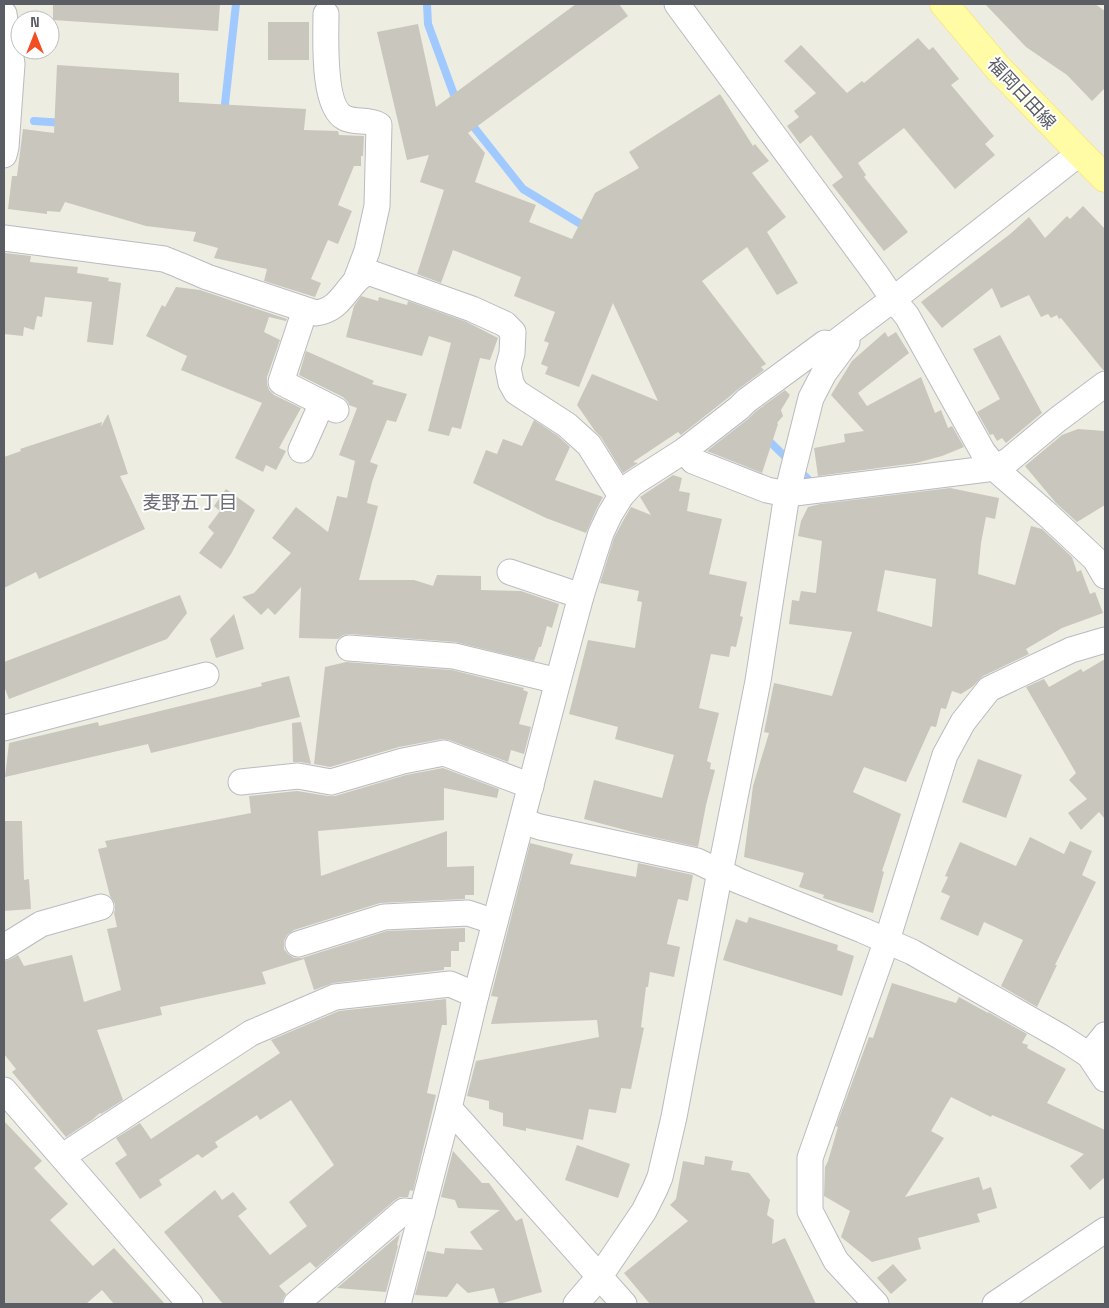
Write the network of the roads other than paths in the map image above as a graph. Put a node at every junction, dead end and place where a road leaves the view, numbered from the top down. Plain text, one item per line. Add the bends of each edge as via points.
1 (677, 4) edge
2 (944, 4) edge
3 (4, 14) edge
4 (326, 14) dead end
5 (4, 150) edge
6 (1080, 154) junction
7 (1105, 178) edge
8 (4, 238) edge
9 (356, 280) junction
10 (893, 299) junction
11 (305, 310) junction
12 (832, 345) junction
13 (1105, 384) edge
14 (301, 450) dead end
15 (685, 450) junction
16 (995, 468) junction
17 (787, 494) junction
18 (621, 496) junction
19 (510, 572) dead end
20 (1105, 576) edge
21 (581, 596) junction
22 (1105, 640) edge
23 (349, 648) dead end
24 (206, 675) dead end
25 (558, 681) junction
26 (4, 728) edge
27 (241, 782) dead end
28 (531, 786) junction
29 (522, 821) junction
30 (720, 872) junction
31 (101, 908) dead end
32 (495, 922) junction
33 (887, 940) junction
34 (298, 944) dead end
35 (4, 948) edge
36 (476, 995) junction
37 (1105, 1035) edge
38 (1089, 1055) junction
39 (1105, 1079) edge
40 (4, 1090) edge
41 (450, 1108) junction
42 (63, 1156) junction
43 (422, 1213) junction
44 (1105, 1230) edge
45 (600, 1276) junction
46 (190, 1304) edge
47 (296, 1304) edge
48 (398, 1304) edge
49 (576, 1304) edge
50 (624, 1304) edge
51 (876, 1304) edge
52 (996, 1304) edge

1 - 10 street
2 - 6 main road, 福岡日田線 via 998,68
3 - 5 street via 12,64
4 - 9 street via 326,60 335,108 346,118 379,125 377,206 367,251
6 - 7 main road, 福岡日田線
6 - 10 street
8 - 11 street via 164,260
9 - 11 street via 332,308 316,313
9 - 18 street via 368,272 472,309 504,324 512,332 508,368 516,392 567,425 589,445
10 - 12 street
10 - 16 street via 907,316
11 - 14 street via 281,382 329,406
12 - 15 street via 825,342 805,356
12 - 17 street via 847,342 824,373 811,398
13 - 16 street via 1010,460
15 - 17 street via 693,462 767,490
15 - 18 street via 632,484
16 - 17 street
16 - 20 street via 1095,559
17 - 30 street via 758,681
18 - 21 street via 601,533
19 - 21 street
21 - 25 street
22 - 33 street via 1071,650 989,690 963,722 945,755
23 - 25 street via 454,656
24 - 26 street
25 - 28 street
27 - 28 street via 298,776 331,782 403,761 444,754
28 - 29 street
29 - 30 street via 696,861
29 - 32 street
30 - 33 street
30 - 45 street via 660,1176 644,1211
31 - 35 street via 41,924
32 - 34 street via 468,913 384,917
32 - 36 street
33 - 38 street
33 - 51 street via 810,1158 810,1211 836,1261
36 - 41 street
36 - 42 street via 450,984 335,997 251,1032
37 - 38 street
38 - 39 street
40 - 42 street
41 - 43 street
41 - 45 street
42 - 46 street
43 - 47 street via 404,1211
43 - 48 street
44 - 52 street
45 - 49 street
45 - 50 street

